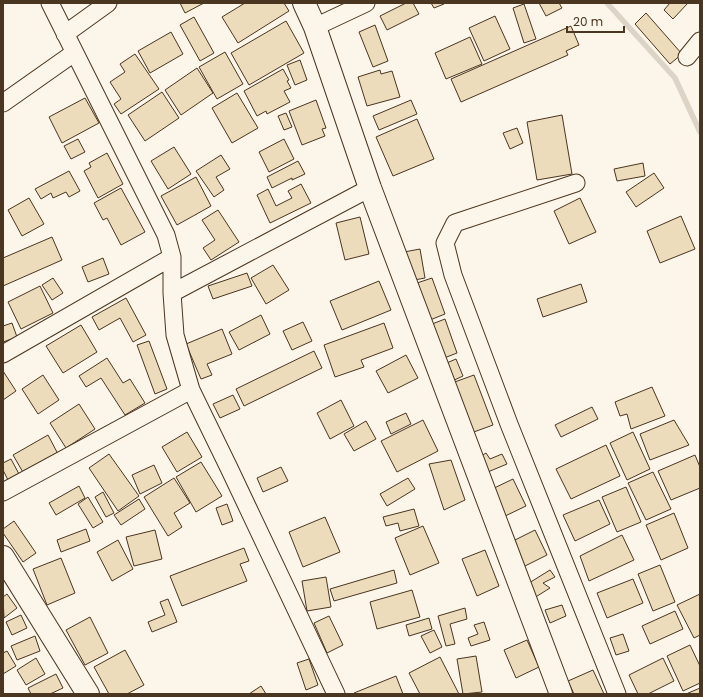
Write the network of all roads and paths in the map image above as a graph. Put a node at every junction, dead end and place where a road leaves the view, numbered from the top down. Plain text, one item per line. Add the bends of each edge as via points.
1 (50, 3) edge
2 (108, 3) edge
3 (304, 3) edge
4 (366, 3) edge
5 (315, 28) junction
6 (65, 34) junction
7 (700, 41) edge
8 (74, 53) junction
9 (687, 58) dead end
10 (3, 103) edge
11 (576, 183) dead end
12 (370, 188) junction
13 (172, 257) junction
14 (172, 293) junction
15 (3, 354) edge
16 (191, 390) junction
17 (3, 492) edge
18 (3, 558) edge
19 (88, 694) edge
20 (336, 694) edge
21 (561, 694) edge
22 (617, 694) edge

1 - 6 street
2 - 6 street
3 - 5 street
4 - 5 street
5 - 12 street
6 - 8 street
7 - 9 street
8 - 10 street
8 - 13 street via 166,235
11 - 22 street via 455,223 445,243 453,275 509,424
12 - 14 street
12 - 21 street
13 - 14 street
13 - 15 street
14 - 16 street via 174,335
16 - 17 street
16 - 20 street
18 - 19 street

